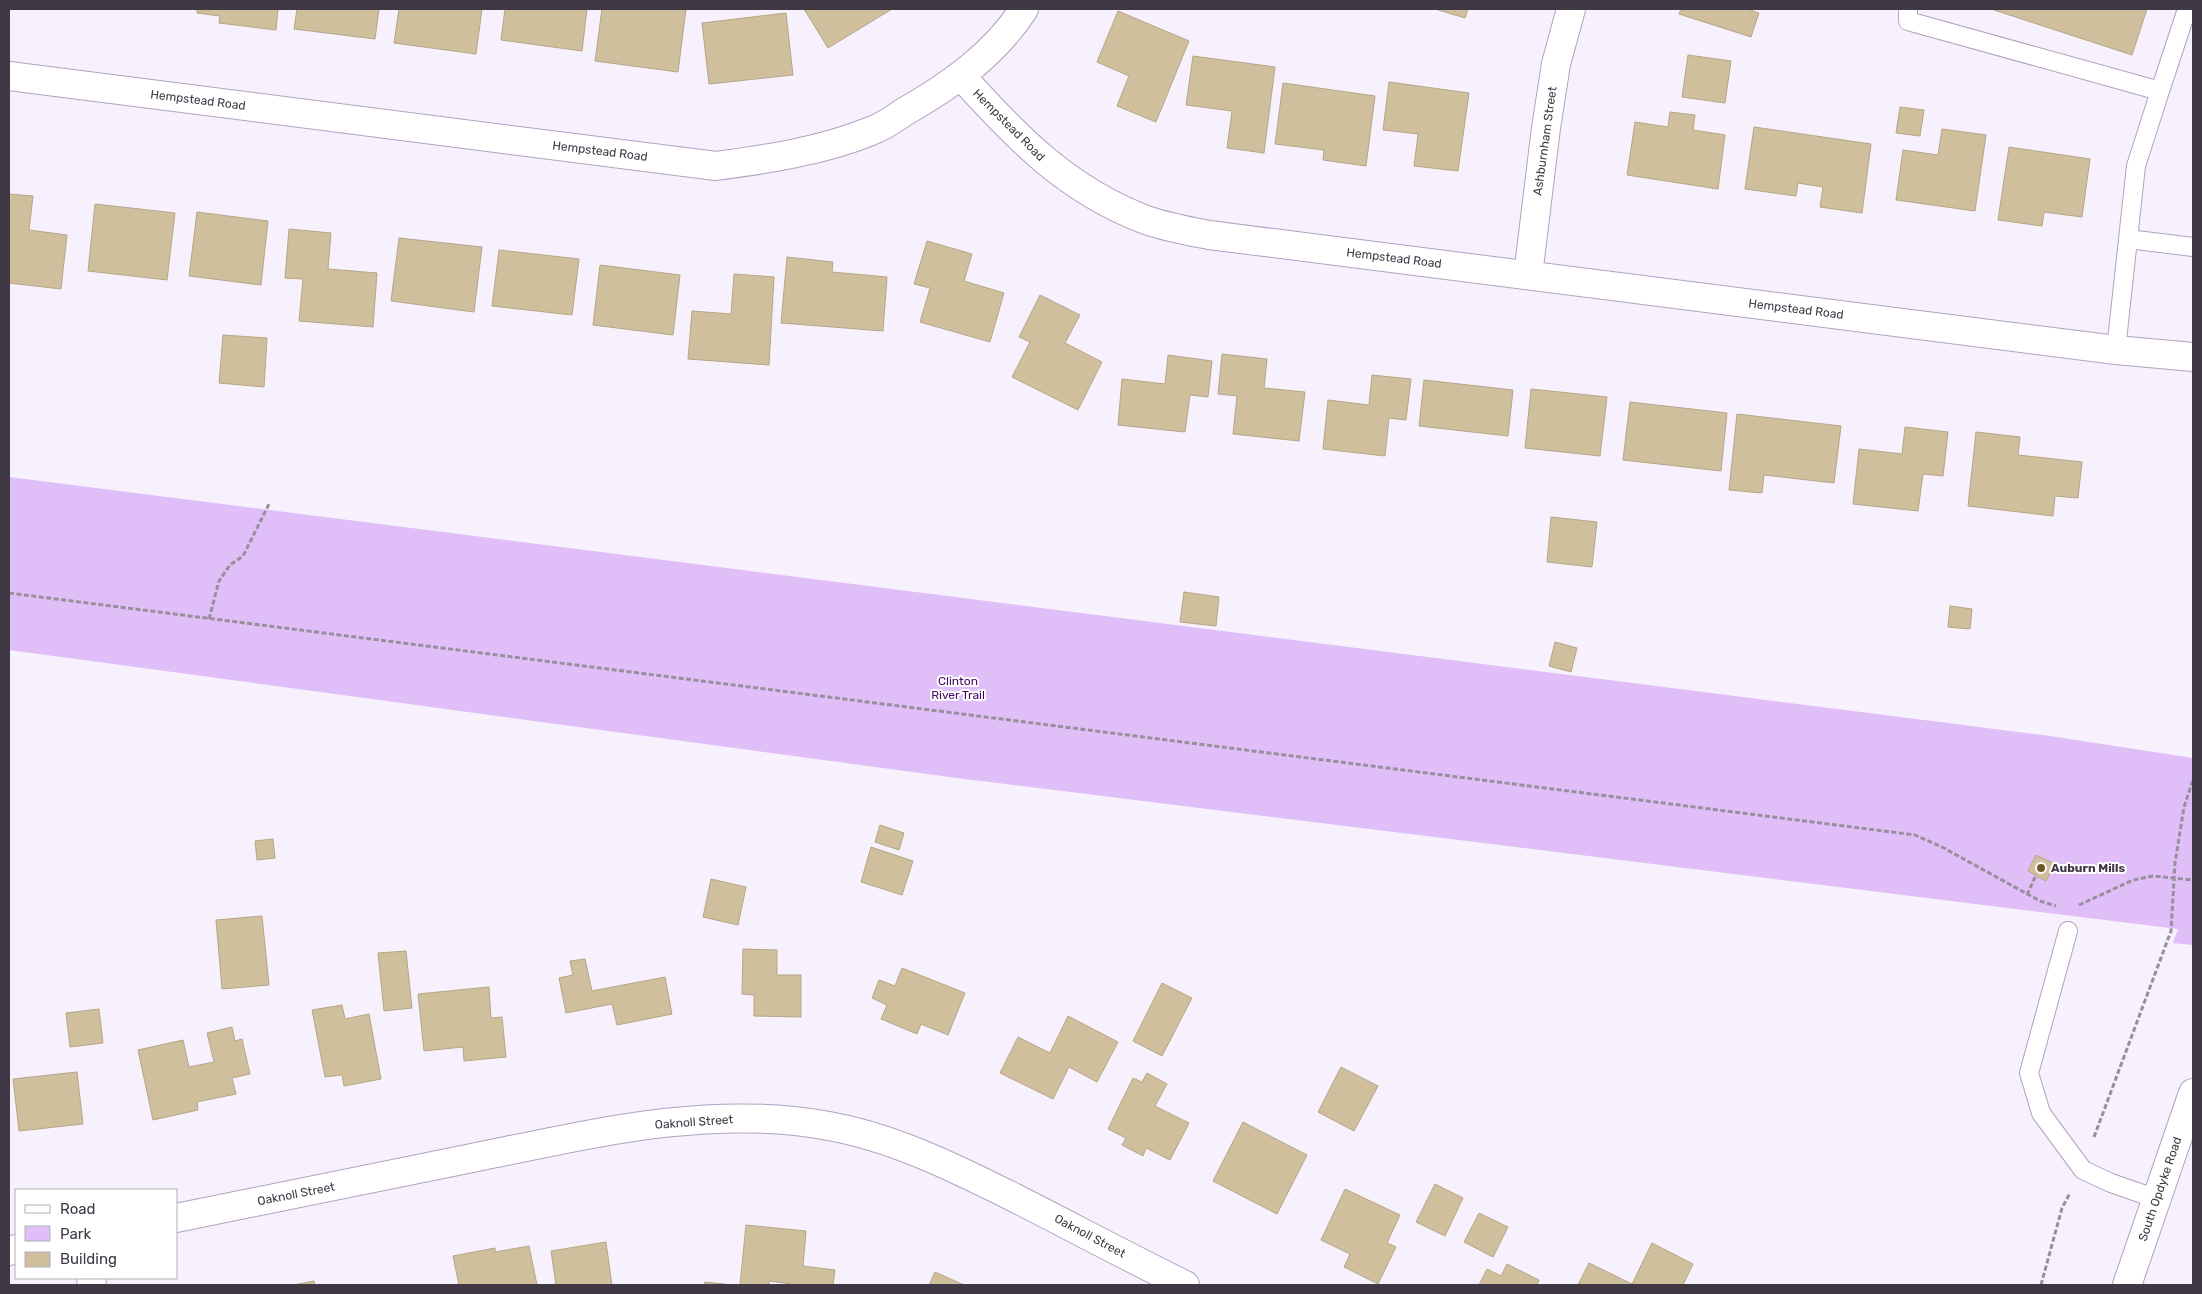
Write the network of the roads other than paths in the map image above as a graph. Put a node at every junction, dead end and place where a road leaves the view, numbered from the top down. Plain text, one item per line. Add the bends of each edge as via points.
1 (1024, 9) edge
2 (1571, 9) edge
3 (1908, 9) edge
4 (2188, 9) edge
5 (9, 76) edge
6 (962, 76) junction
7 (2160, 91) junction
8 (2128, 240) junction
9 (2193, 247) edge
10 (1528, 275) junction
11 (2116, 350) junction
12 (2193, 358) edge
13 (2068, 930) dead end
14 (2193, 1093) edge
15 (2157, 1199) junction
16 (178, 1218) edge
17 (1185, 1285) edge
18 (2127, 1285) edge

1 - 6 street
2 - 10 street, Ashburnham Street via 1556,64
3 - 7 lane via 1908,21
4 - 7 lane
5 - 6 street, Hempstead Road via 716,166 788,156 872,131
6 - 10 street, Hempstead Road via 1037,155 1115,207 1147,220 1209,235
7 - 8 lane via 2136,166
8 - 9 lane
8 - 11 lane
10 - 11 street, Hempstead Road
11 - 12 street, Hempstead Road
13 - 15 lane via 2030,1073 2041,1113 2083,1170 2111,1184
14 - 15 street, South Opdyke Road
15 - 18 street, South Opdyke Road
16 - 17 street, Oaknoll Street via 570,1138 655,1124 717,1118 777,1119 825,1125 879,1139 945,1164

